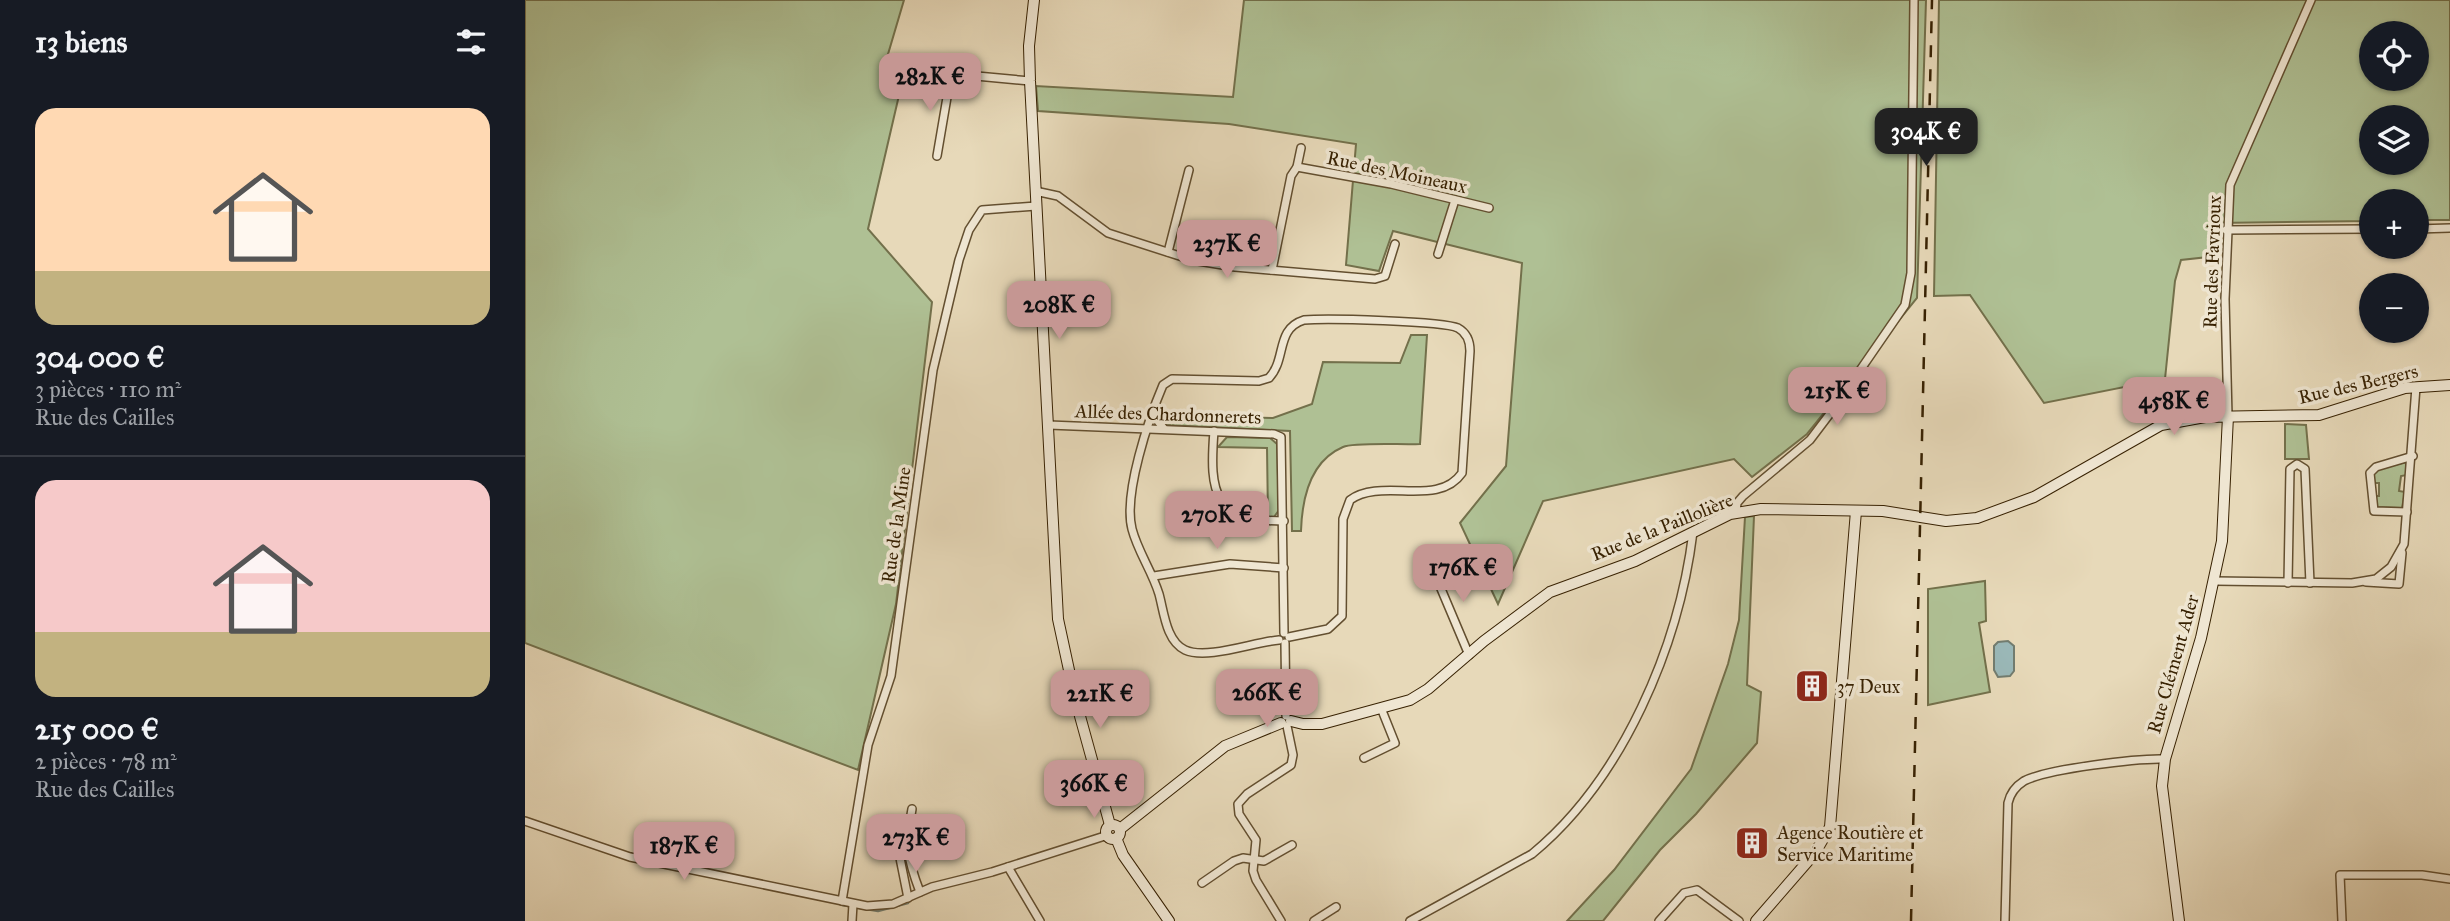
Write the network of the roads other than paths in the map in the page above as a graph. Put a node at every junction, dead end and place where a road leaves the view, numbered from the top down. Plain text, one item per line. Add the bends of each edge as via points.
1 (1034, 0) edge
2 (1914, 0) edge
3 (2311, 0) edge
4 (912, 70) dead end
5 (951, 74) junction
6 (1030, 81) junction
7 (1301, 148) dead end
8 (937, 156) dead end
9 (1297, 167) junction
10 (1189, 170) dead end
11 (1035, 191) junction
12 (1455, 200) junction
13 (1035, 206) junction
14 (1489, 208) dead end
15 (2450, 228) edge
16 (2359, 229) edge
17 (2429, 229) edge
18 (2226, 230) junction
19 (1395, 244) dead end
20 (1168, 252) junction
21 (1438, 254) dead end
22 (1272, 270) junction
23 (2450, 385) edge
24 (2416, 387) junction
25 (1151, 412) junction
26 (2228, 416) junction
27 (1049, 425) junction
28 (1125, 428) junction
29 (1145, 428) junction
30 (1164, 429) junction
31 (1214, 431) junction
32 (1141, 442) junction
33 (2413, 456) junction
34 (1856, 511) junction
35 (1736, 512) junction
36 (2407, 512) junction
37 (1921, 517) joint
38 (1284, 521) junction
39 (1693, 532) junction
40 (2402, 552) junction
41 (1284, 568) junction
42 (1154, 576) junction
43 (1428, 576) dead end
44 (2215, 581) junction
45 (2365, 582) junction
46 (2288, 583) junction
47 (2310, 583) junction
48 (1284, 638) junction
49 (1469, 655) junction
50 (1381, 708) junction
51 (1286, 722) junction
52 (1364, 758) dead end
53 (2165, 759) junction
54 (912, 809) dead end
55 (525, 821) edge
56 (1113, 832) junction
57 (906, 841) junction
58 (1292, 845) dead end
59 (1253, 859) junction
60 (1008, 867) junction
61 (2450, 879) edge
62 (1202, 883) dead end
63 (920, 892) junction
64 (908, 898) junction
65 (842, 901) junction
66 (852, 907) junction
67 (1336, 907) dead end
68 (852, 921) edge
69 (1040, 921) edge
70 (1169, 921) edge
71 (1281, 921) edge
72 (1314, 921) edge
73 (1410, 921) edge
74 (1659, 921) edge
75 (1739, 921) edge
76 (1756, 921) edge
77 (2005, 921) edge
78 (2179, 921) edge
79 (2342, 921) edge

1 - 6 street
2 - 35 street via 1907,300 1810,440 1743,496
3 - 18 street, Rue des Favrioux via 2235,171
4 - 5 street
5 - 6 street
5 - 8 street
6 - 11 street
7 - 9 street
9 - 12 street, Rue des Moineaux
9 - 22 street via 1291,176
10 - 20 street
11 - 13 street
11 - 20 street via 1058,196 1108,233
12 - 14 street, Rue des Moineaux
12 - 21 street
13 - 27 street
13 - 65 street, Rue de la Mine via 982,210 959,260 933,370 891,676 868,745
15 - 17 street
16 - 18 street
18 - 26 street, Rue des Favrioux
19 - 22 street via 1385,276 1375,279
20 - 22 street via 1216,265
23 - 24 street, Rue des Bergers
24 - 26 street, Rue des Bergers via 2319,415
24 - 33 street
25 - 29 street
25 - 30 street
25 - 48 street via 1167,380 1269,378 1281,361 1283,338 1294,323 1317,319 1458,328 1469,342 1462,473 1447,486 1371,491 1350,500 1343,519 1342,616 1328,629
26 - 37 street, Rue des Bergers via 2161,425 2009,508 1959,521
26 - 44 street, Rue Clément Ader via 2222,541
27 - 28 street, Allée des Chardonnerets
27 - 56 street via 1058,620
28 - 29 street, Allée des Chardonnerets
28 - 32 street
29 - 30 street, Allée des Chardonnerets
29 - 32 street
30 - 31 street, Allée des Chardonnerets
31 - 38 street via 1214,488 1225,505 1250,519
31 - 38 street, Allée des Chardonnerets via 1274,434 1283,442
32 - 42 street via 1132,525
33 - 36 street
33 - 36 street via 2370,473 2374,511
34 - 35 street, Rue de la Paillolière
34 - 37 street, Rue de la Paillolière
34 - 76 street via 1830,827 1820,847
35 - 39 street, Rue de la Paillolière
36 - 40 street
38 - 41 street
39 - 49 street, Rue de la Paillolière via 1635,561 1550,592
39 - 73 street via 1688,568 1659,672 1599,779 1532,854
40 - 45 street via 2383,574
40 - 45 street via 2399,584
41 - 42 street via 1230,564
41 - 48 street
42 - 48 street via 1170,634 1182,649 1203,653
43 - 49 street via 1439,584
44 - 46 street
44 - 53 street, Rue Clément Ader
45 - 47 street
46 - 47 street
46 - 47 street via 2290,469 2297,464 2305,469
48 - 51 street
49 - 50 street, Rue de la Paillolière via 1419,695
50 - 51 street, Rue de la Paillolière via 1322,724
50 - 52 street via 1395,743
51 - 56 street, Rue de la Paillolière via 1225,746
51 - 59 street via 1291,765 1238,804 1239,814 1256,840
53 - 77 street via 2133,758 2035,778 2013,791 2008,803
53 - 78 street, Rue Clément Ader via 2162,801
54 - 57 street
55 - 65 street via 630,857
56 - 60 street
56 - 70 street via 1123,855
57 - 63 street
57 - 64 street via 897,843
58 - 59 street via 1264,861
59 - 62 street via 1234,861
59 - 71 street via 1256,880
60 - 63 street
60 - 69 street
61 - 79 street via 2340,875
63 - 64 street
64 - 66 street
65 - 66 street
66 - 68 street
67 - 72 street
74 - 75 street via 1684,893 1697,890

